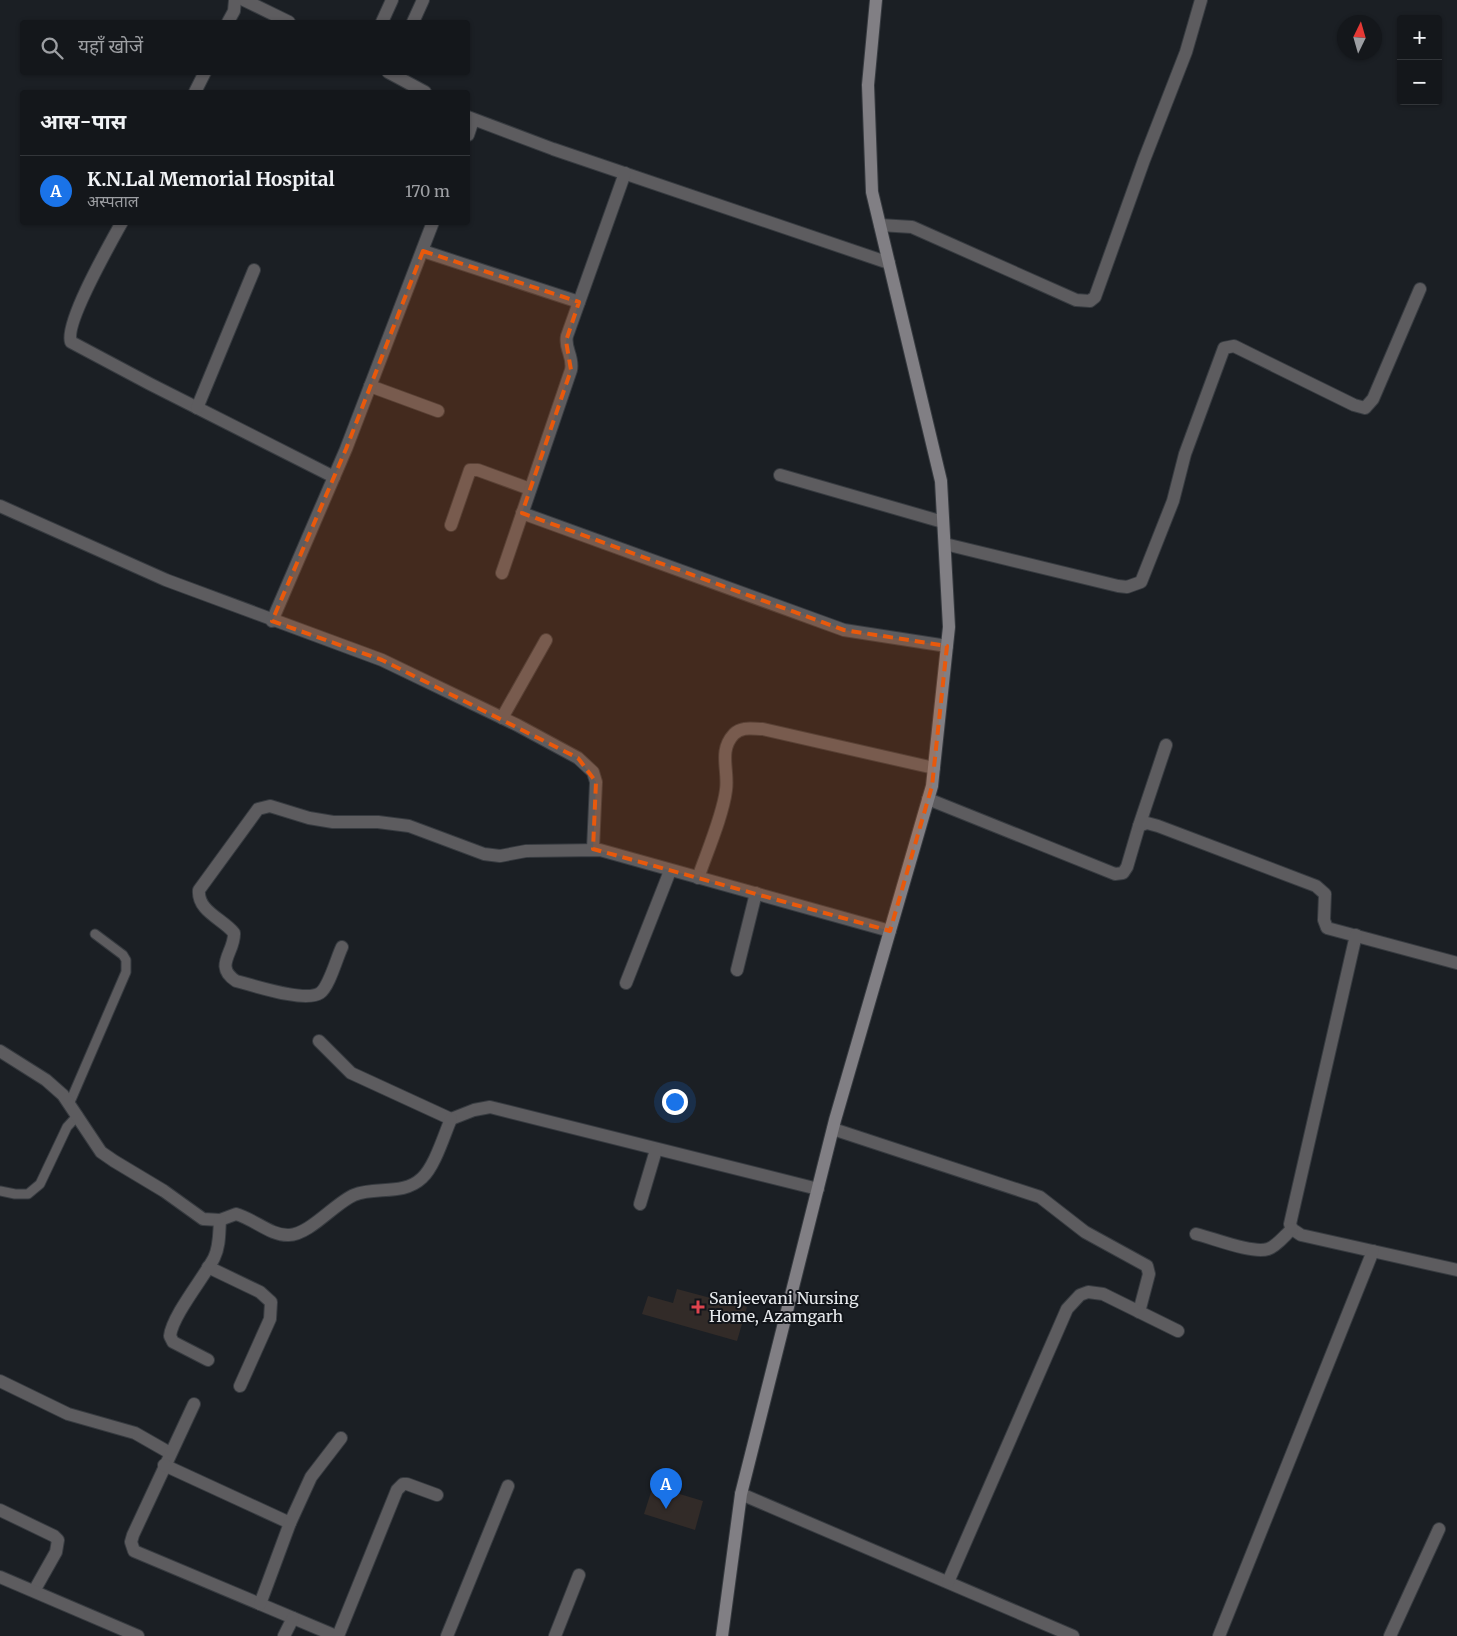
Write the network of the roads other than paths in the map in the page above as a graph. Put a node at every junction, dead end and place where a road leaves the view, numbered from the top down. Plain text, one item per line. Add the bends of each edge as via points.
1 (235, 0) edge
2 (244, 0) edge
3 (392, 0) edge
4 (423, 0) edge
5 (876, 0) edge
6 (1201, 0) edge
7 (229, 20) edge
8 (284, 20) edge
9 (383, 20) edge
10 (415, 20) edge
11 (204, 75) edge
12 (395, 75) edge
13 (196, 90) edge
14 (421, 90) edge
15 (470, 118) edge
16 (625, 173) junction
17 (120, 225) edge
18 (433, 225) edge
19 (880, 225) junction
20 (422, 251) junction
21 (889, 263) junction
22 (254, 270) dead end
23 (1420, 289) dead end
24 (579, 302) junction
25 (370, 386) junction
26 (197, 408) junction
27 (438, 411) dead end
28 (780, 475) dead end
29 (334, 477) junction
30 (530, 489) junction
31 (0, 506) edge
32 (522, 513) junction
33 (943, 522) junction
34 (451, 525) dead end
35 (945, 544) junction
36 (502, 573) dead end
37 (272, 621) junction
38 (546, 640) dead end
39 (947, 646) junction
40 (502, 718) junction
41 (1166, 745) dead end
42 (934, 768) junction
43 (928, 799) junction
44 (1139, 826) junction
45 (593, 850) junction
46 (670, 870) junction
47 (698, 878) junction
48 (756, 894) junction
49 (890, 931) junction
50 (95, 934) dead end
51 (1356, 935) junction
52 (342, 947) dead end
53 (1457, 962) edge
54 (737, 970) dead end
55 (626, 983) dead end
56 (320, 1041) dead end
57 (0, 1051) edge
58 (70, 1102) junction
59 (78, 1115) junction
60 (451, 1119) junction
61 (833, 1129) junction
62 (656, 1150) junction
63 (818, 1189) junction
64 (0, 1191) edge
65 (640, 1204) dead end
66 (220, 1220) junction
67 (1292, 1229) junction
68 (1196, 1234) dead end
69 (1373, 1251) junction
70 (208, 1268) junction
71 (1457, 1270) edge
72 (1139, 1312) junction
73 (1178, 1331) dead end
74 (208, 1360) dead end
75 (0, 1381) edge
76 (240, 1386) dead end
77 (194, 1404) dead end
78 (341, 1438) dead end
79 (170, 1453) junction
80 (164, 1465) junction
81 (508, 1486) dead end
82 (741, 1494) junction
83 (437, 1495) dead end
84 (0, 1510) edge
85 (290, 1523) junction
86 (1439, 1529) dead end
87 (579, 1575) dead end
88 (0, 1577) edge
89 (948, 1582) junction
90 (34, 1591) junction
91 (260, 1604) junction
92 (293, 1618) junction
93 (138, 1636) edge
94 (284, 1636) edge
95 (337, 1636) edge
96 (447, 1636) edge
97 (555, 1636) edge
98 (722, 1636) edge
99 (1073, 1636) edge
100 (1219, 1636) edge
101 (1390, 1636) edge

1 - 7 street
2 - 8 street
3 - 9 street
4 - 10 street
5 - 19 street via 868,85 872,192
6 - 19 street via 1186,52 1095,297 1090,301 1076,300 912,227
11 - 13 street
12 - 14 street
15 - 16 street
16 - 21 street
16 - 24 street
17 - 26 street via 94,272 69,337 76,346
18 - 20 street
19 - 21 street
20 - 24 street
20 - 25 street
21 - 33 street via 941,481
22 - 26 street
23 - 35 street via 1373,399 1365,408 1234,346 1224,348 1186,454 1177,490 1141,582 1127,587 1118,586
24 - 30 street via 566,341 572,359 571,370
25 - 27 street
25 - 29 street
26 - 29 street
28 - 33 street
29 - 37 street
30 - 32 street
30 - 34 street via 470,470
31 - 37 street via 166,580
32 - 36 street
32 - 39 street via 844,630
33 - 35 street
35 - 39 street
37 - 40 street via 382,660
38 - 40 street
39 - 42 street
40 - 45 street via 578,758 592,772 596,790
41 - 44 street
42 - 43 street
42 - 47 street via 763,729 744,728 727,746 724,761 727,788
43 - 44 street via 1115,874 1123,873 1127,867
43 - 49 street
44 - 51 street via 1147,823 1158,826 1316,886 1324,894 1327,928
45 - 46 street
45 - 52 street via 500,856 484,854 409,826 333,822 270,806 258,809 199,890 198,898 203,905 234,933 226,961 228,976 294,995 314,995 321,993 326,986
46 - 47 street
46 - 55 street
47 - 48 street
48 - 49 street
48 - 54 street
49 - 61 street
50 - 58 lane via 123,955 126,972
51 - 53 street
51 - 67 street via 1291,1217
56 - 60 street via 351,1072
57 - 58 street via 46,1080
58 - 59 street
59 - 64 lane via 67,1127 40,1184 34,1190 28,1194
59 - 66 street via 101,1152 203,1219
60 - 62 street via 490,1107
60 - 66 street via 429,1169 413,1185 400,1190 363,1192 351,1196 291,1236 236,1214
61 - 63 street
61 - 72 street via 1040,1197 1085,1232 1147,1266 1149,1274
62 - 63 street
62 - 65 street
63 - 82 street
66 - 70 street via 216,1252
67 - 68 street via 1267,1249 1249,1248
67 - 69 street via 1300,1234
69 - 71 street
69 - 100 street
70 - 74 street via 170,1336 173,1342
70 - 76 street via 260,1292 271,1302 270,1318
72 - 73 street
72 - 89 street via 1103,1294 1088,1292 1080,1295 1067,1309
75 - 79 street via 68,1414 135,1433
77 - 79 street
78 - 85 street via 315,1471
79 - 80 street
80 - 85 street
80 - 91 street via 133,1535 134,1551
81 - 96 street
82 - 89 street
82 - 98 street
83 - 95 street via 407,1484 397,1490
84 - 90 street via 58,1540 56,1552
85 - 91 street
86 - 101 street
87 - 97 street
88 - 90 street
89 - 99 street
90 - 93 street
91 - 92 street
92 - 94 street
92 - 95 street

